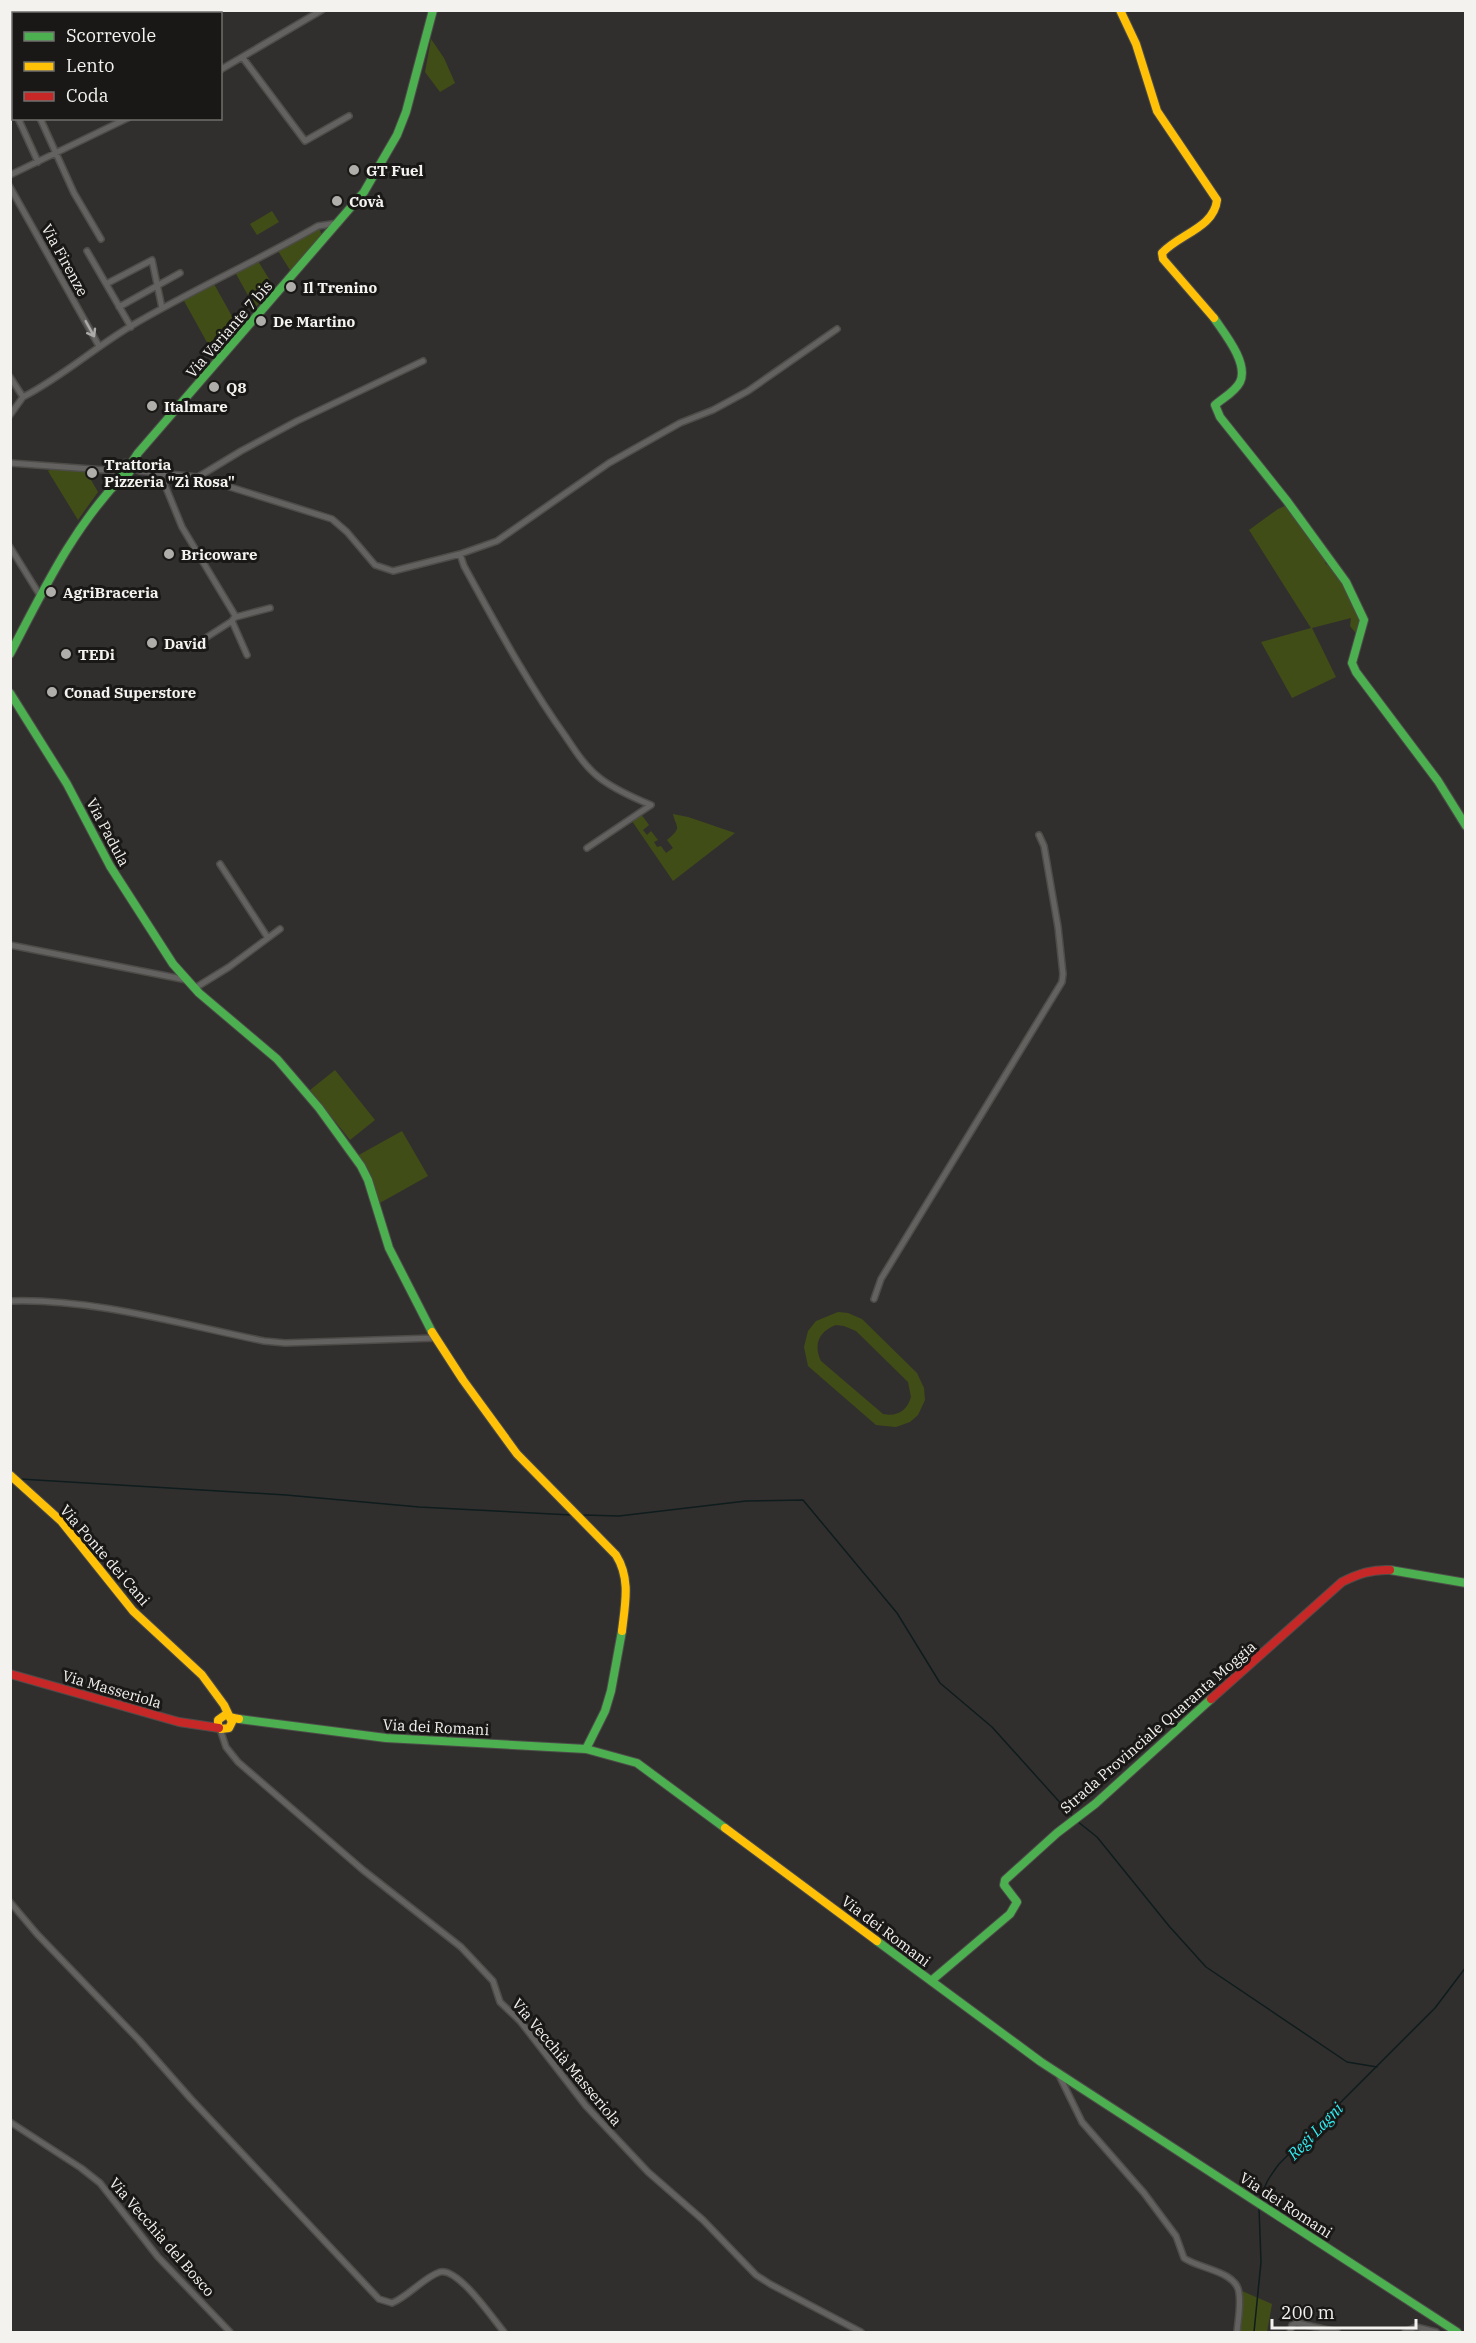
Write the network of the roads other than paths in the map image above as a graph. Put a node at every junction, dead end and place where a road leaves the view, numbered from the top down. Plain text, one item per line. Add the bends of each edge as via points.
1 (322, 10) edge
2 (433, 10) edge
3 (1120, 10) edge
4 (243, 58) junction
5 (222, 69) edge
6 (349, 116) dead end
7 (19, 120) edge
8 (41, 120) edge
9 (124, 120) edge
10 (56, 153) junction
11 (38, 162) junction
12 (10, 175) edge
13 (10, 187) edge
14 (339, 223) junction
15 (101, 238) dead end
16 (87, 251) dead end
17 (180, 273) dead end
18 (106, 284) junction
19 (158, 285) junction
20 (119, 307) junction
21 (162, 308) junction
22 (131, 327) junction
23 (837, 329) dead end
24 (99, 346) junction
25 (423, 361) dead end
26 (10, 377) edge
27 (23, 397) junction
28 (10, 415) edge
29 (137, 456) junction
30 (10, 462) edge
31 (125, 469) junction
32 (140, 471) junction
33 (160, 473) junction
34 (198, 477) junction
35 (10, 547) edge
36 (460, 554) junction
37 (41, 597) junction
38 (270, 608) dead end
39 (234, 619) junction
40 (190, 648) dead end
41 (10, 654) edge
42 (247, 655) dead end
43 (10, 693) edge
44 (1466, 825) edge
45 (1039, 835) dead end
46 (587, 848) dead end
47 (220, 864) dead end
48 (280, 929) dead end
49 (268, 938) junction
50 (10, 945) edge
51 (187, 980) junction
52 (195, 988) junction
53 (874, 1299) dead end
54 (10, 1301) edge
55 (435, 1338) junction
56 (10, 1475) edge
57 (1466, 1583) edge
58 (10, 1674) edge
59 (225, 1708) junction
60 (229, 1717) junction
61 (219, 1718) junction
62 (242, 1720) junction
63 (206, 1726) junction
64 (230, 1727) junction
65 (219, 1728) junction
66 (224, 1738) junction
67 (586, 1749) junction
68 (10, 1902) edge
69 (932, 1981) junction
70 (1058, 2073) junction
71 (10, 2122) edge
72 (230, 2332) edge
73 (504, 2332) edge
74 (861, 2332) edge
75 (1237, 2332) edge
76 (1290, 2332) edge
77 (1337, 2332) edge
78 (1405, 2332) edge
79 (1436, 2332) edge
80 (1455, 2332) edge

1 - 4 street
2 - 14 main road, Via Variante 7 bis via 397,135 374,178
3 - 44 main road via 1136,44 1157,111 1217,200 1218,208 1212,217 1162,253 1223,330 1243,369 1236,387 1215,405 1220,417 1346,582 1364,620 1352,663 1356,672
4 - 5 street
4 - 6 street via 305,141
7 - 11 street
8 - 10 street
9 - 10 street
10 - 11 street
10 - 15 street
11 - 12 street
13 -> 24 street, Via Firenze
14 - 21 street via 318,226
14 - 29 main road, Via Variante 7 bis
16 - 18 street
17 - 19 street
18 - 19 street via 152,260
18 - 20 street
19 - 20 street
19 - 21 street
20 - 22 street
21 - 22 street
22 - 24 street
23 - 36 street via 748,391 609,463 513,532
24 - 27 street
25 - 34 street via 297,421
26 - 27 street
27 - 28 street
29 - 31 main road, Via Variante 7 bis
29 - 32 street
30 - 31 street
31 - 32 street
31 - 37 main road, Via Variante 7 bis via 82,527
32 - 33 street
33 - 34 street
33 - 39 street via 182,528
34 - 36 street via 332,519 369,560 384,569 393,571
35 - 37 street
36 - 46 street via 520,667 587,766 601,779 651,804
37 - 41 main road, Via Variante 7 bis
38 - 39 street
39 - 40 street
39 - 42 street
43 - 51 main road, Via Padula via 67,784 110,866
45 - 53 street via 1058,927 1062,982 881,1279
47 - 49 street
48 - 49 street
49 - 52 street
50 - 51 street
51 - 52 main road, Via Padula
52 - 55 main road, Via Padula via 277,1059 342,1138 368,1180 389,1248
54 - 55 street via 46,1300 80,1305 285,1343
55 - 67 main road, Via Padula via 517,1454 623,1566 627,1585 611,1691
56 - 59 main road, Via Ponte dei Cani via 66,1527 115,1592 210,1684
57 - 69 main road, Strada Provinciale Quaranta Moggia via 1372,1569 1342,1581 1004,1881 1017,1902 1010,1914
58 - 63 main road, Via Masseriola via 179,1722
59 - 60 main road, Via Ponte dei Cani
59 - 61 main road
60 - 61 main road
60 - 62 main road, Via dei Romani
60 - 64 main road
61 - 63 main road
61 - 65 main road
62 - 64 main road
62 - 67 main road, Via dei Romani via 376,1737
63 - 65 main road, Via Masseriola
64 - 65 main road
64 - 66 street
65 - 66 street, Via Vecchià Masseriola
66 - 74 street, Via Vecchià Masseriola via 229,1753 238,1762 363,1870 461,1947 492,1981 500,2001 586,2106 648,2172 703,2220 756,2275
67 - 69 main road, Via dei Romani via 624,1758 650,1772
68 - 73 street via 379,2299 392,2303 439,2272 450,2272
69 - 70 main road, Via dei Romani
70 - 75 street via 1082,2122 1144,2193 1176,2236 1184,2259 1235,2283 1240,2296
70 - 80 main road, Via dei Romani
71 - 72 street, Via Vecchia del Bosco via 100,2183 159,2257
76 - 77 street via 1297,2323
78 - 79 street via 1416,2327

